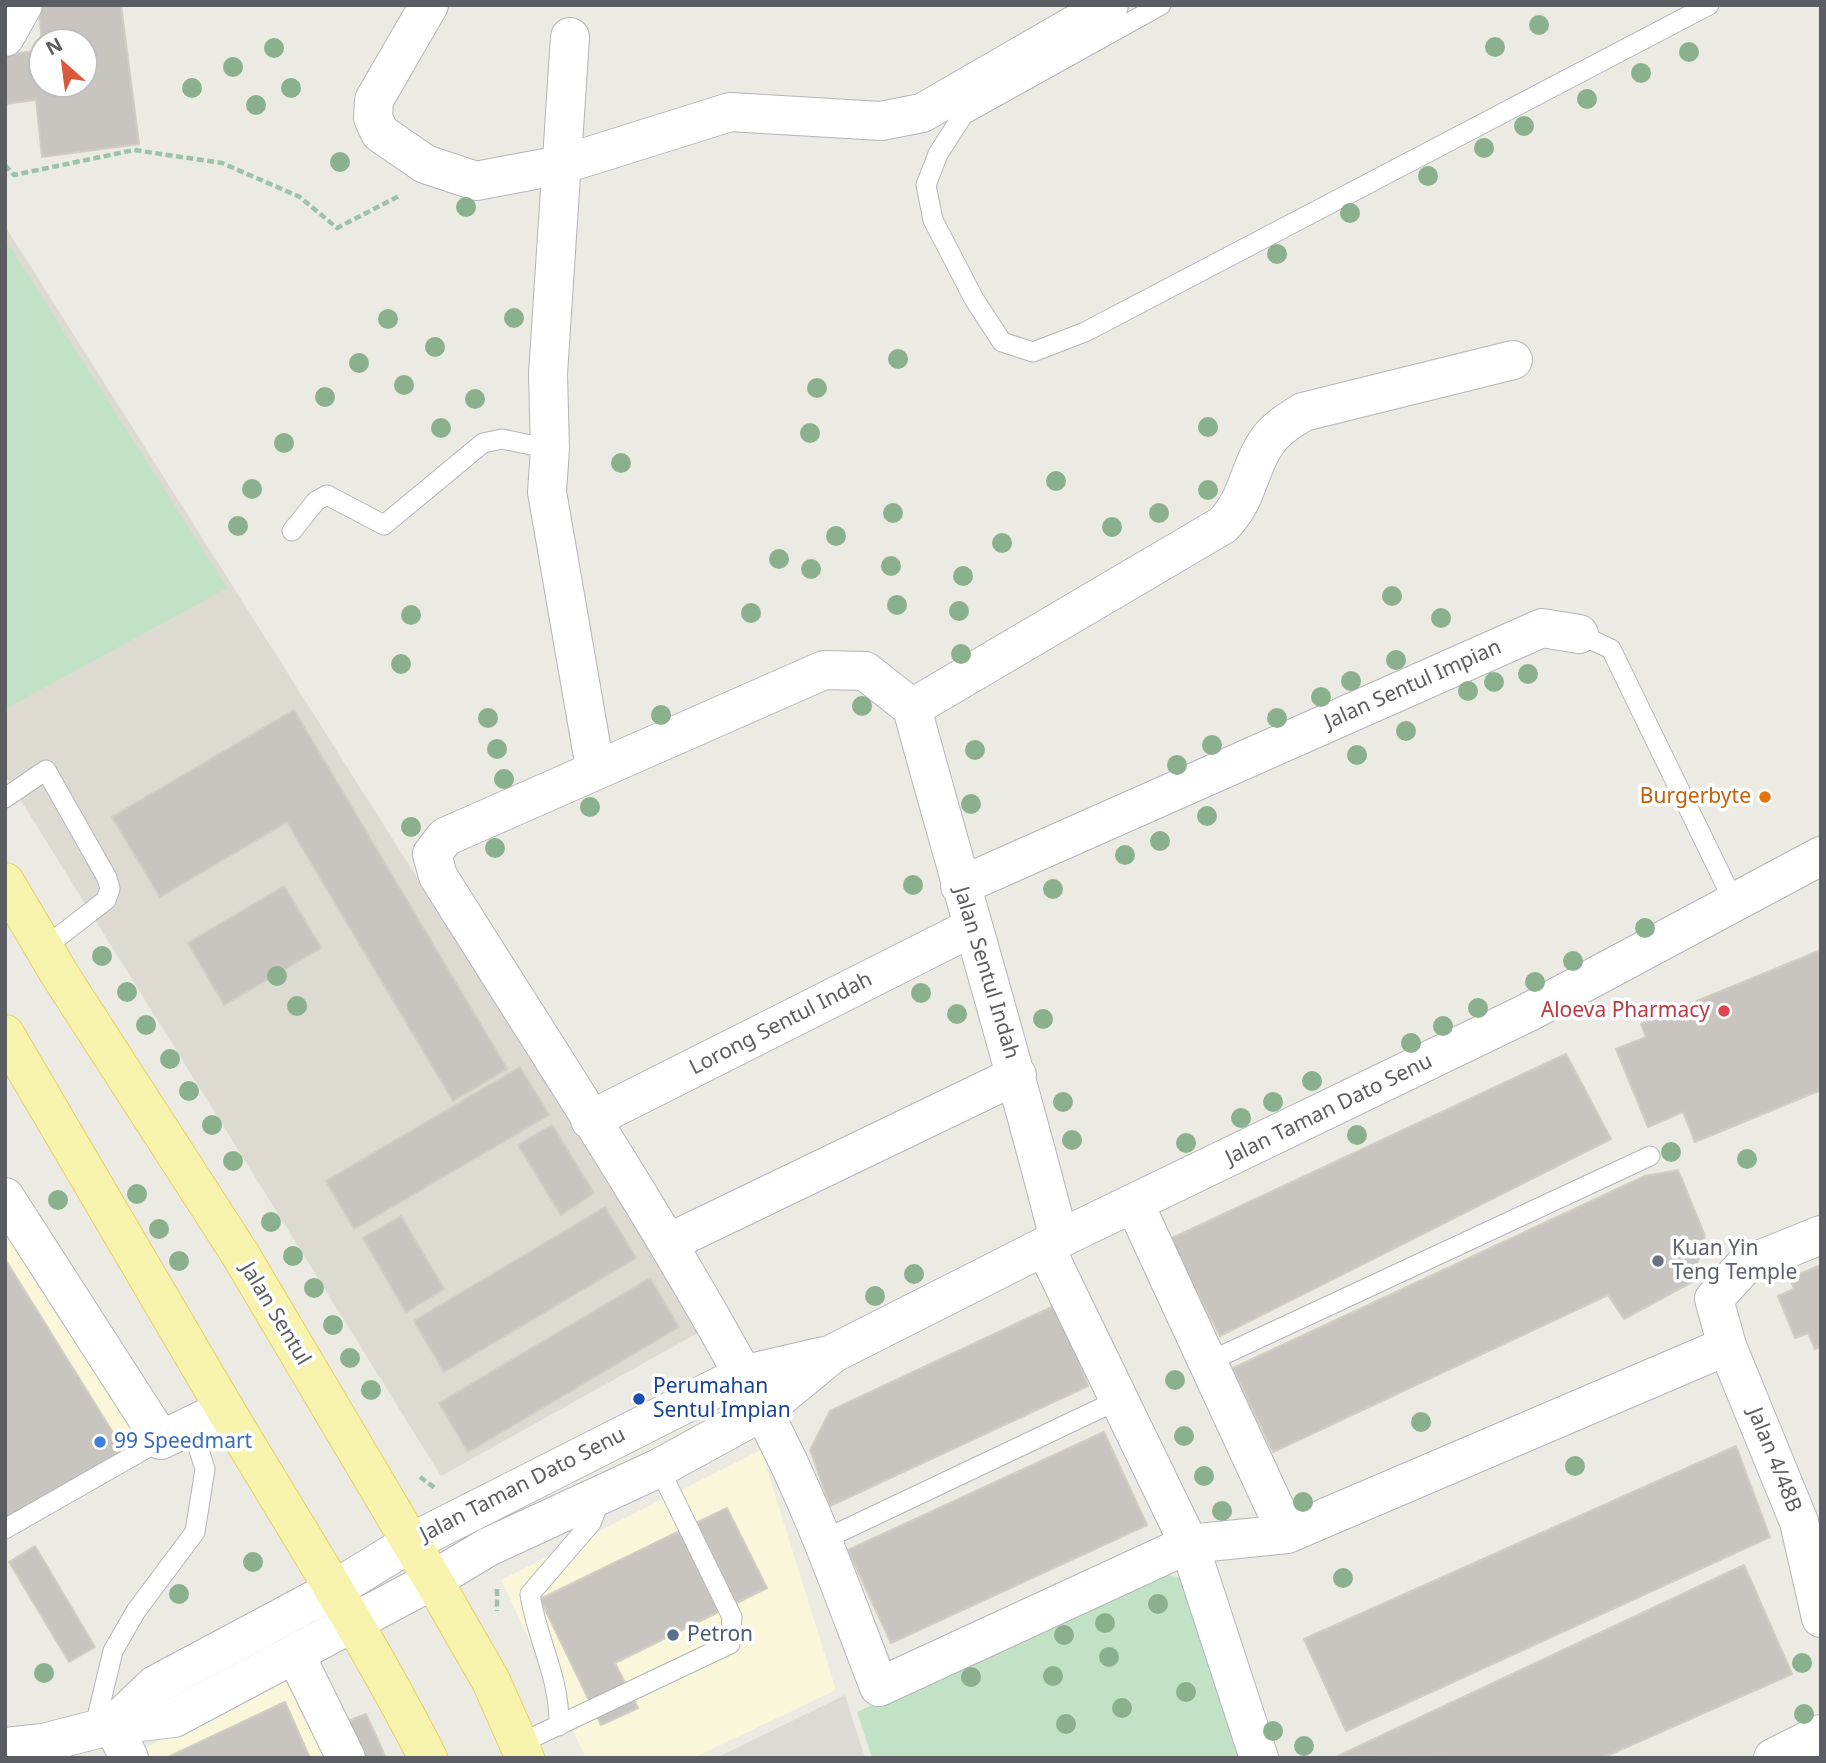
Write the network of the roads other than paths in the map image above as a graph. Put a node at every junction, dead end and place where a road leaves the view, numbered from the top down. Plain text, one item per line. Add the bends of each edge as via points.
1 (23, 5) edge
2 (429, 5) edge
3 (1109, 5) edge
4 (1161, 5) edge
5 (1709, 5) edge
6 (5, 37) edge
7 (570, 37) dead end
8 (561, 165) junction
9 (1513, 360) dead end
10 (550, 449) junction
11 (292, 531) dead end
12 (1579, 634) joint
13 (912, 708) junction
14 (595, 768) junction
15 (5, 798) edge
16 (1821, 856) edge
17 (5, 881) edge
18 (960, 886) junction
19 (1734, 902) junction
20 (971, 928) junction
21 (44, 948) junction
22 (5, 1034) edge
23 (1017, 1075) junction
24 (590, 1120) junction
25 (1650, 1156) dead end
26 (5, 1197) edge
27 (1135, 1205) junction
28 (1821, 1235) edge
29 (668, 1243) junction
30 (1052, 1243) junction
31 (1727, 1346) junction
32 (832, 1354) junction
33 (1208, 1362) junction
34 (742, 1375) junction
35 (1118, 1400) junction
36 (763, 1411) junction
37 (192, 1425) junction
38 (659, 1468) junction
39 (602, 1494) junction
40 (1810, 1524) edge
41 (5, 1529) edge
42 (1287, 1534) junction
43 (823, 1540) junction
44 (410, 1543) junction
45 (1189, 1544) junction
46 (433, 1580) junction
47 (335, 1589) junction
48 (1821, 1618) edge
49 (353, 1623) junction
50 (295, 1654) junction
51 (559, 1726) junction
52 (1821, 1734) edge
53 (112, 1738) edge
54 (5, 1747) edge
55 (45, 1751) edge
56 (522, 1751) edge
57 (346, 1758) edge
58 (428, 1758) edge
59 (1259, 1758) edge
60 (1773, 1758) edge

1 - 6 street
2 - 8 street via 374,100 373,118 380,133 425,164 475,181
3 - 8 street via 922,113 881,121 730,112
4 - 5 lane via 963,115 938,154 926,185 933,220 1002,342 1033,352 1085,332
7 - 8 street
8 - 10 street via 548,374
9 - 13 street via 1303,412 1265,444 1238,509 1223,525
10 - 11 lane via 502,439 483,443 384,525 327,495 316,501
10 - 14 street via 547,492
12 - 18 street, Jalan Sentul Impian via 1542,628
12 - 19 lane, Jalan Sentul Impian via 1611,649
13 - 14 street via 865,671 824,670
13 - 18 street, Jalan Sentul Indah
14 - 24 street via 445,837 432,854 438,876
15 - 21 lane via 46,770 107,878 110,890 106,900
16 - 19 street, Jalan Taman Dato Senu
17 - 21 main road, Jalan Sentul
18 - 20 street, Jalan Sentul Indah
19 - 27 street, Jalan Taman Dato Senu via 1529,1012
20 - 23 street, Jalan Sentul Indah
20 - 24 street, Lorong Sentul Indah
21 - 44 main road, Jalan Sentul via 240,1254
22 - 37 main road
23 - 29 street
23 - 30 street, Jalan Sentul Indah
24 - 29 street
25 - 33 lane
26 - 37 street
27 - 30 street, Jalan Taman Dato Senu
27 - 33 street
28 - 31 street, Jalan 4/48B via 1744,1266 1714,1299
29 - 34 street
30 - 32 street, Jalan Taman Dato Senu
30 - 35 street, Jalan Sentul Indah
31 - 40 street, Jalan 4/48B
31 - 42 street
32 - 34 street, Jalan Taman Dato Senu
32 - 36 street, Jalan Taman Dato Senu
33 - 42 street
34 - 36 street
34 - 44 street, Jalan Taman Dato Senu
35 - 43 lane
35 - 45 street, Jalan Sentul Indah
36 - 38 street, Jalan Taman Dato Senu
36 - 43 street
37 - 41 lane
37 - 47 main road
37 - 53 lane via 205,1469 195,1532 136,1611 113,1651
38 - 39 street, Jalan Taman Dato Senu
38 - 51 lane via 732,1617 730,1644
39 - 46 street, Jalan Taman Dato Senu via 488,1547
39 - 51 lane via 592,1523 530,1594 533,1617 554,1672
40 - 48 street, Jalan 4/48B
42 - 45 street
43 - 45 street via 879,1688
44 - 46 main road, Jalan Sentul
44 - 47 street, Jalan Taman Dato Senu
45 - 59 street, Jalan Sentul Indah
46 - 49 street, Jalan Taman Dato Senu
46 - 56 main road, Jalan Sentul via 491,1681
47 - 49 main road
47 - 53 street, Jalan Taman Dato Senu via 155,1685
49 - 50 street, Jalan Taman Dato Senu
49 - 58 main road
50 - 53 street, Jalan Taman Dato Senu via 174,1718
50 - 57 street
51 - 56 lane
52 - 60 street
53 - 55 street, Jalan Taman Dato Senu
54 - 55 street, Jalan Taman Dato Senu

